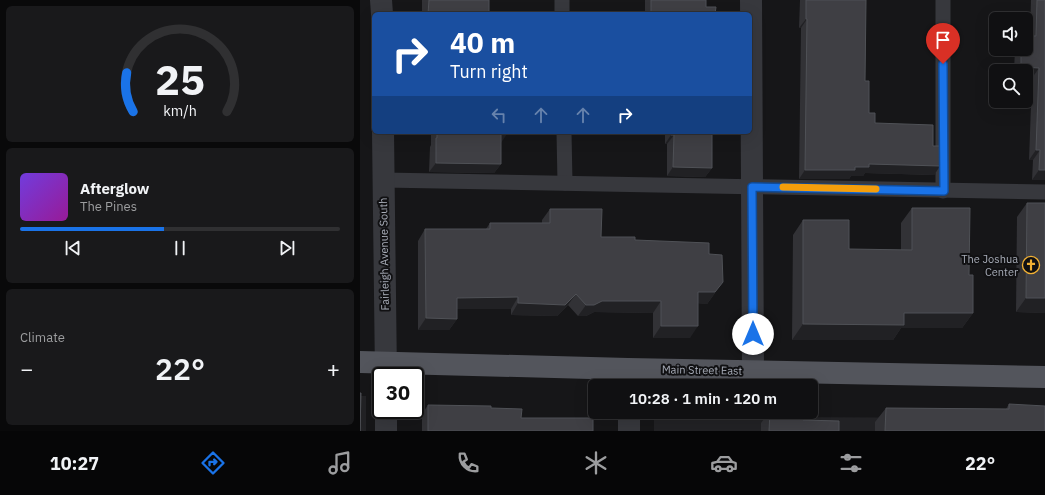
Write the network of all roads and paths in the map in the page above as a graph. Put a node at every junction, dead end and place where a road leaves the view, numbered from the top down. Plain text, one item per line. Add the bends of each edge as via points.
1 (382, 0) edge
2 (562, 0) edge
3 (751, 0) edge
4 (943, 0) edge
5 (382, 12) edge
6 (562, 12) edge
7 (751, 12) edge
8 (383, 134) edge
9 (564, 134) edge
10 (752, 134) edge
11 (383, 180) junction
12 (565, 183) junction
13 (752, 187) junction
14 (944, 191) junction
15 (1045, 192) edge
16 (360, 362) edge
17 (379, 367) edge
18 (386, 367) edge
19 (424, 370) edge
20 (753, 371) junction
21 (1045, 377) edge
22 (628, 378) edge
23 (386, 419) edge
24 (629, 419) edge
25 (386, 431) edge
26 (629, 431) edge

1 - 5 street
2 - 6 lane
3 - 7 street
4 - 14 lane
8 - 11 street, Fairleigh Avenue South
9 - 12 lane
10 - 13 street
11 - 12 lane
11 - 18 street, Fairleigh Avenue South
12 - 13 lane
13 - 14 lane
13 - 20 street
14 - 15 lane
16 - 17 main road, Main Street East
19 - 22 main road, Main Street East
20 - 21 main road, Main Street East
20 - 22 main road, Main Street East
23 - 25 street
24 - 26 street

